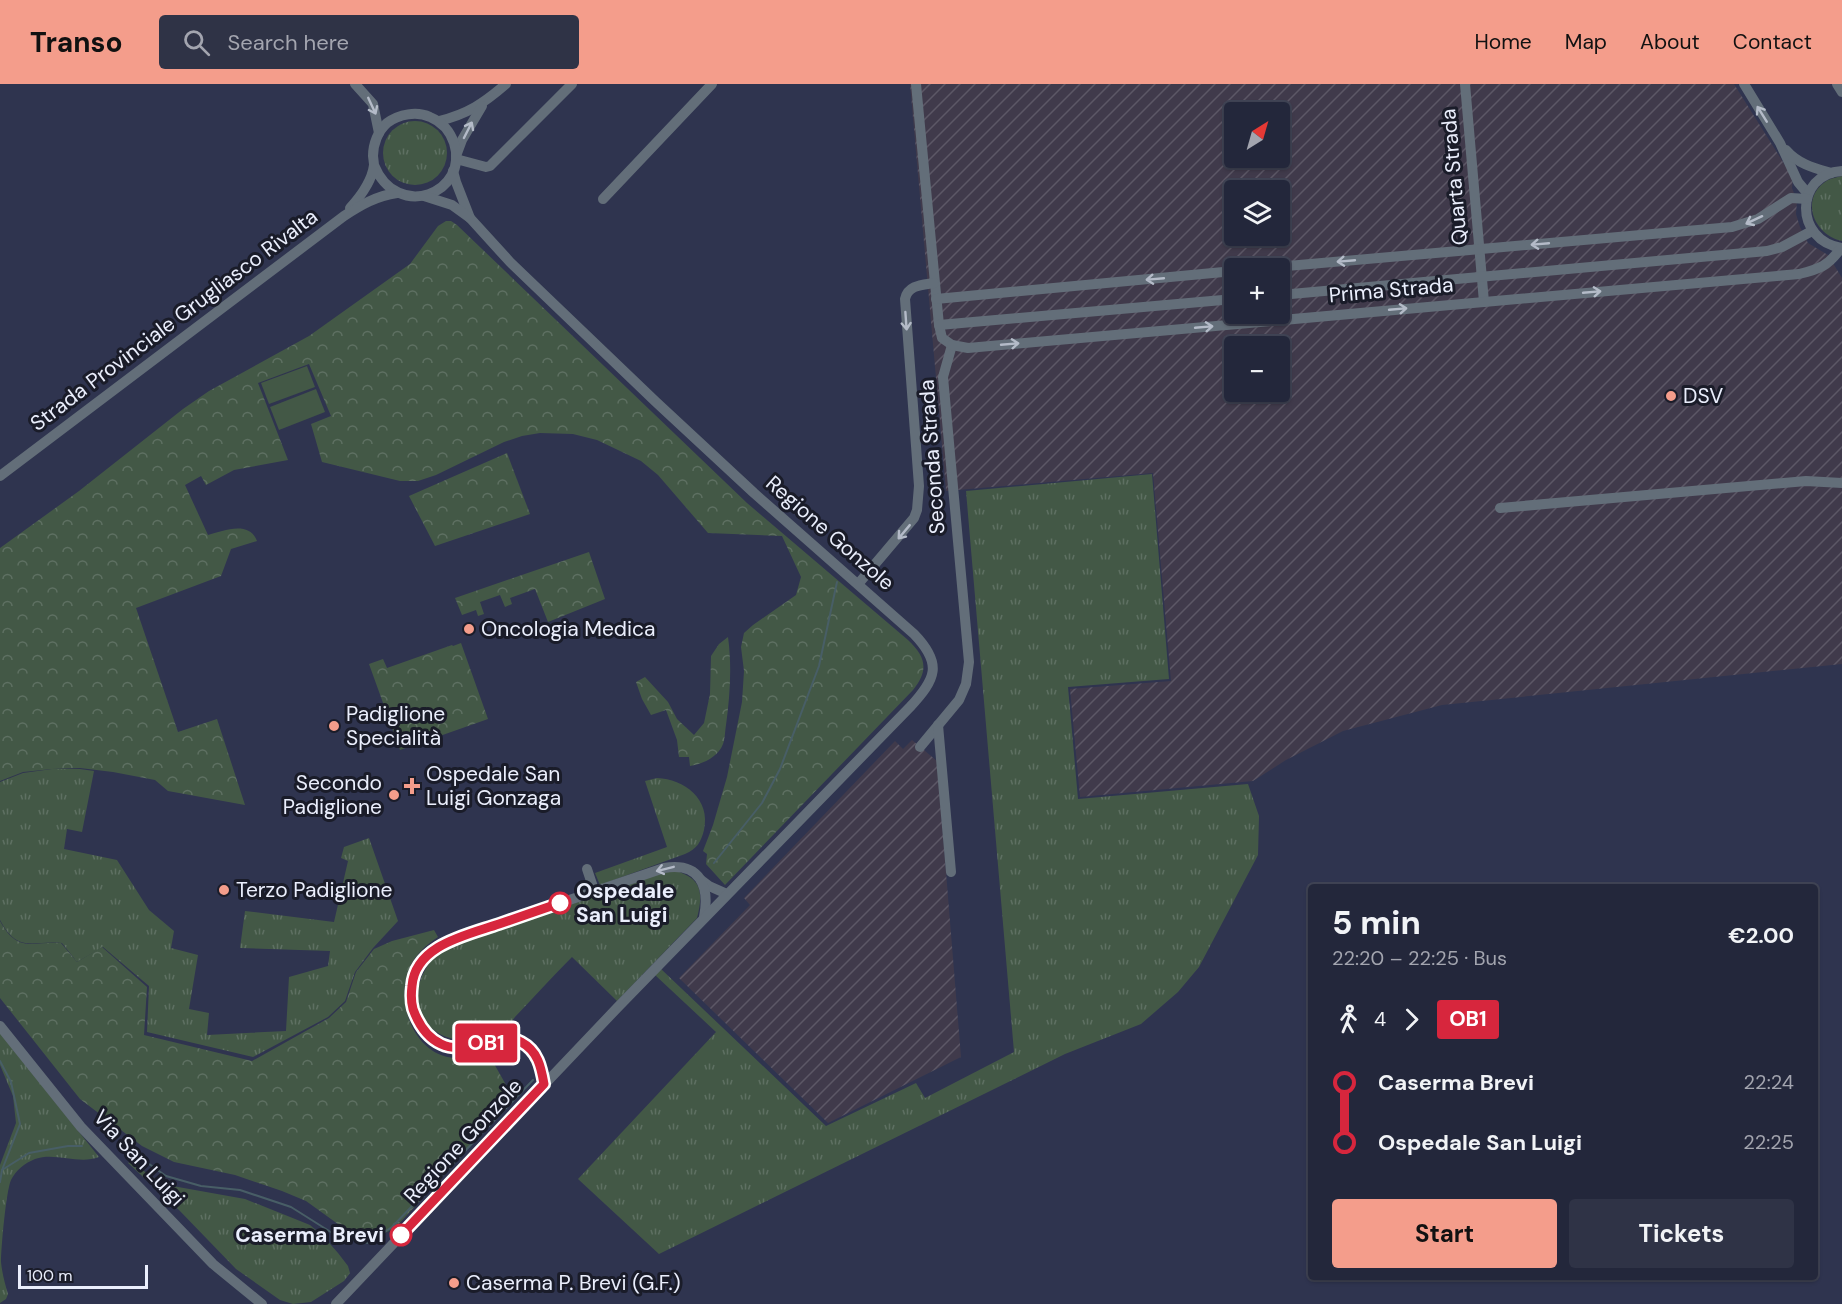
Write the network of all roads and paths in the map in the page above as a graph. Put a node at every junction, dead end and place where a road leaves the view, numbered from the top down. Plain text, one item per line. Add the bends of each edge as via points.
1 (355, 84) edge
2 (506, 84) edge
3 (572, 84) edge
4 (712, 84) edge
5 (916, 84) edge
6 (1465, 84) edge
7 (1744, 84) edge
8 (1837, 84) edge
9 (1842, 92) edge
10 (482, 104) junction
11 (439, 121) junction
12 (379, 133) junction
13 (1780, 143) junction
14 (456, 158) junction
15 (374, 165) junction
16 (1838, 170) edge
17 (453, 171) junction
18 (397, 193) junction
19 (424, 196) junction
20 (1808, 196) junction
21 (603, 199) dead end
22 (344, 216) junction
23 (470, 218) junction
24 (1812, 231) junction
25 (1480, 249) junction
26 (1842, 251) edge
27 (1290, 266) edge
28 (1224, 272) edge
29 (1482, 276) junction
30 (934, 283) junction
31 (1290, 294) edge
32 (936, 298) junction
33 (1224, 300) edge
34 (1484, 302) junction
35 (939, 325) junction
36 (952, 345) junction
37 (0, 476) edge
38 (1842, 483) edge
39 (1500, 508) dead end
40 (859, 583) junction
41 (938, 725) junction
42 (920, 747) dead end
43 (587, 869) dead end
44 (951, 872) dead end
45 (699, 878) junction
46 (596, 893) junction
47 (727, 894) junction
48 (704, 918) junction
49 (0, 1026) edge
50 (544, 1084) junction
51 (262, 1304) edge
52 (336, 1304) edge

1 -> 12 street via 373,104
2 - 10 street
3 - 14 street via 490,166
4 - 21 street
5 - 30 street
6 - 25 street, Quarta Strada
13 -> 7 street
8 - 9 street
10 - 11 street
14 -> 10 street
11 - 12 street via 413,113 388,123
11 - 14 street via 452,138
12 - 15 street
13 - 16 street via 1793,158 1810,167
13 - 20 street
14 - 17 street
15 - 18 street via 387,186
15 - 22 street via 361,194
16 - 20 street via 1822,178
17 - 19 street via 446,182
17 - 23 street, Regione Gonzole
18 - 19 street
18 - 22 street via 367,201
19 - 23 street, Regione Gonzole via 452,205
20 - 24 street via 1806,215
20 -> 25 street, Prima Strada via 1791,198 1758,219 1732,227
22 - 37 street, Strada Provinciale Grugliasco Rivalta
23 - 40 street, Regione Gonzole via 647,394
24 - 26 street via 1824,243
24 - 29 street, Prima Strada via 1767,251
25 -> 27 street, Prima Strada
25 - 29 street, Quarta Strada
34 -> 26 street, Prima Strada via 1799,274 1831,261
28 -> 32 street
29 - 31 street, Prima Strada
29 - 34 street, Quarta Strada
30 - 32 street
30 -> 40 street via 910,289 905,299 919,486 917,510 909,526
32 - 35 street
33 - 35 street
36 -> 34 street, Prima Strada via 968,348
35 - 36 street via 942,338
36 - 41 street, Seconda Strada via 943,377 969,662 959,700
38 - 39 street via 1806,481
40 - 47 street, Regione Gonzole via 930,651 931,680 910,707
41 - 42 street, Seconda Strada
41 - 44 street
43 - 46 street
45 -> 46 street, Regione Gonzole via 677,866
45 - 47 street, Regione Gonzole
45 - 48 street via 706,891
46 - 50 street, Regione Gonzole via 448,941 424,959 412,983 412,1005 432,1038 460,1049 499,1040 520,1041 538,1058
47 - 48 street, Regione Gonzole
48 - 50 street, Regione Gonzole
49 - 51 street, Via San Luigi via 81,1127 213,1264
50 - 52 street, Regione Gonzole

